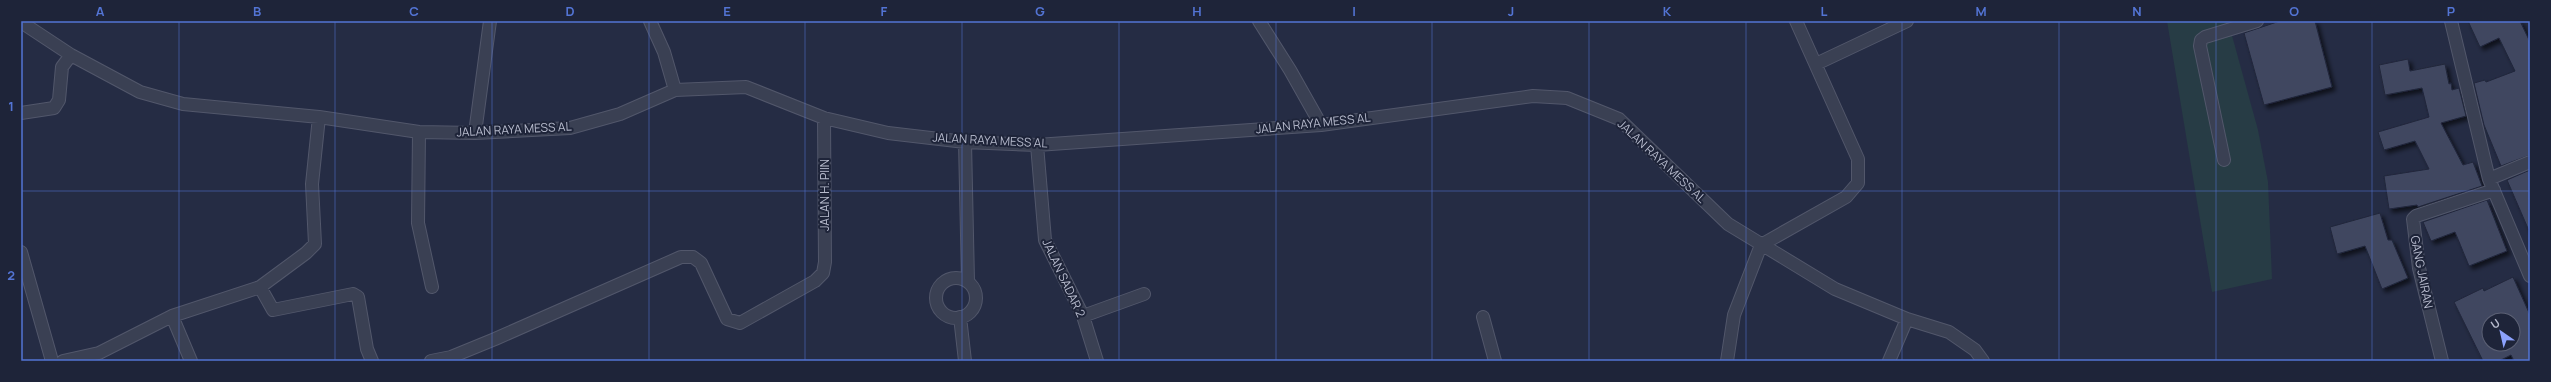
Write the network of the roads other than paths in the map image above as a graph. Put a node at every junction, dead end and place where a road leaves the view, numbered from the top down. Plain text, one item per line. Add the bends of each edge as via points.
1 (490, 21) edge
2 (650, 21) edge
3 (1259, 21) edge
4 (1796, 21) edge
5 (1907, 21) edge
6 (2257, 21) edge
7 (2451, 21) edge
8 (21, 22) edge
9 (71, 55) junction
10 (1816, 64) junction
11 (675, 90) junction
12 (21, 113) edge
13 (319, 117) junction
14 (824, 118) junction
15 (1321, 124) junction
16 (419, 132) junction
17 (475, 133) junction
18 (965, 142) junction
19 (1037, 144) junction
20 (2224, 160) dead end
21 (2530, 162) edge
22 (2491, 184) junction
23 (1761, 245) junction
24 (21, 252) edge
25 (2530, 276) edge
26 (968, 282) junction
27 (260, 287) junction
28 (432, 287) dead end
29 (1144, 294) dead end
30 (172, 316) junction
31 (1083, 316) junction
32 (1483, 316) dead end
33 (960, 318) junction
34 (1907, 319) junction
35 (100, 357) edge
36 (52, 361) edge
37 (63, 361) edge
38 (191, 361) edge
39 (372, 361) edge
40 (432, 361) edge
41 (965, 361) edge
42 (1097, 361) edge
43 (1495, 361) edge
44 (1728, 361) edge
45 (1889, 361) edge
46 (1983, 361) edge
47 (2442, 361) edge

1 - 17 street
2 - 11 street via 664,52
3 - 15 street
4 - 10 street
5 - 10 street
6 - 20 street via 2201,40 2200,46
7 - 22 street
8 - 9 street, JALAN RAYA MESS AL
9 - 12 street via 62,67 59,100 54,108
9 - 13 street, JALAN RAYA MESS AL via 140,92 183,104
10 - 23 street via 1858,159 1858,183 1846,197
11 - 14 street, JALAN RAYA MESS AL via 746,87
11 - 17 street, JALAN RAYA MESS AL via 620,114 570,128
13 - 16 street, JALAN RAYA MESS AL
13 - 27 street via 312,184 315,244 306,254
14 - 18 street, JALAN RAYA MESS AL via 888,133
14 - 40 street, JALAN H. PIIN via 823,273 815,281 740,323 735,323 727,319 701,263 693,257 681,257 495,339
15 - 19 street, JALAN RAYA MESS AL
15 - 23 street, JALAN RAYA MESS AL via 1533,96 1567,98 1618,119 1728,224
16 - 17 street, JALAN RAYA MESS AL
16 - 28 street via 418,223
18 - 19 street, JALAN RAYA MESS AL
18 - 26 street
19 - 31 street, JALAN SADAR 2 via 1045,240
21 - 22 street
22 - 25 street
22 - 47 street, GANG JAIRAN via 2413,219 2419,268
23 - 34 street, JALAN RAYA MESS AL via 1835,289
23 - 44 street via 1734,315
24 - 36 street
26 - 33 street via 975,291 976,302 970,312
26 - 33 street via 953,278 940,286 937,294 939,308 945,314
27 - 30 street
27 - 39 street via 273,310 352,294 358,297 367,349
29 - 31 street
30 - 35 street
30 - 38 street
31 - 42 street, JALAN SADAR 2
32 - 43 street
33 - 41 street
34 - 45 street
34 - 46 street, JALAN RAYA MESS AL via 1949,332 1975,350
35 - 37 street

